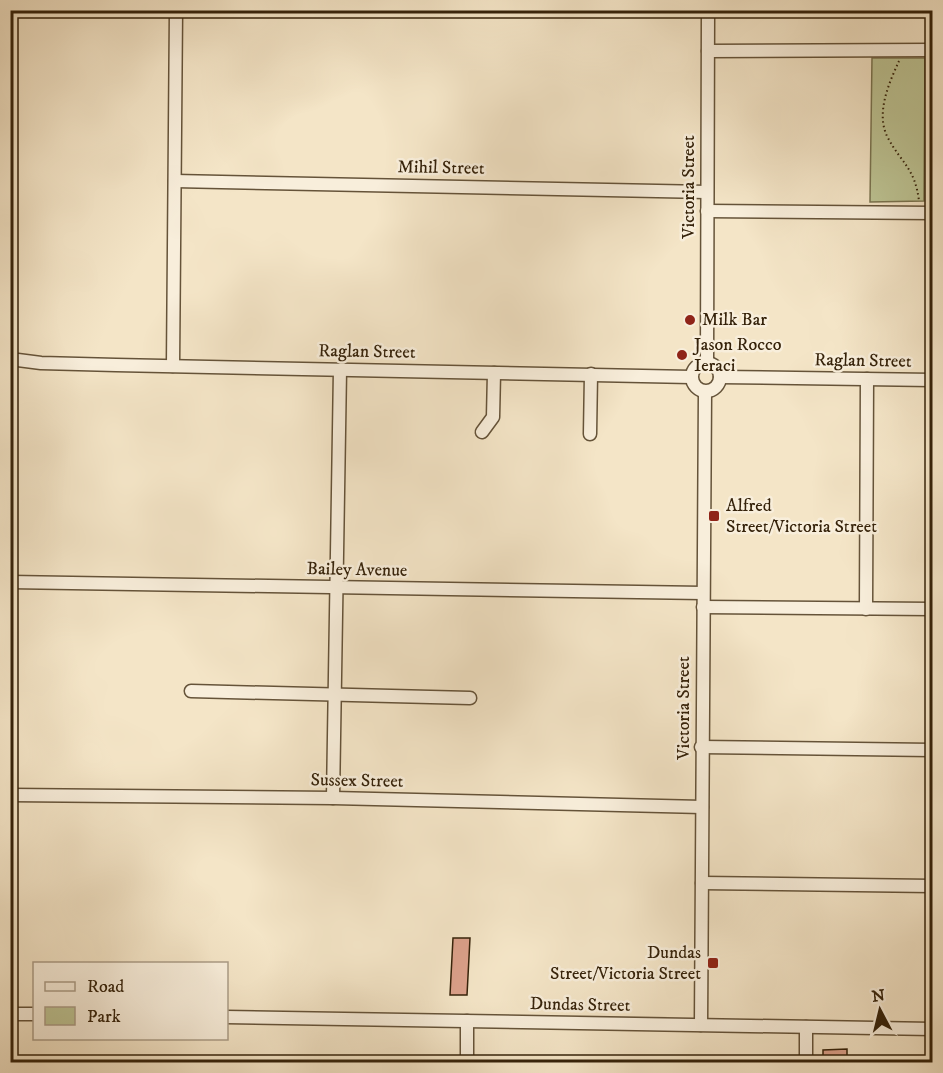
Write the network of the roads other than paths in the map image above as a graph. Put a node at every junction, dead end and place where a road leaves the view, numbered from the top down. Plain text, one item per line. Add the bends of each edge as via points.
1 (176, 10) edge
2 (699, 10) edge
3 (708, 11) edge
4 (933, 50) edge
5 (708, 51) junction
6 (175, 181) junction
7 (707, 192) junction
8 (707, 211) junction
9 (933, 213) edge
10 (10, 359) edge
11 (41, 363) junction
12 (707, 363) junction
13 (173, 366) junction
14 (10, 368) edge
15 (340, 370) junction
16 (494, 372) junction
17 (591, 375) junction
18 (691, 376) junction
19 (720, 377) junction
20 (867, 379) junction
21 (933, 380) edge
22 (705, 392) junction
23 (483, 432) dead end
24 (590, 434) dead end
25 (10, 582) edge
26 (337, 587) junction
27 (703, 593) junction
28 (703, 607) junction
29 (866, 609) junction
30 (933, 609) edge
31 (191, 691) dead end
32 (334, 694) junction
33 (470, 698) dead end
34 (702, 747) junction
35 (933, 750) edge
36 (10, 795) edge
37 (333, 798) junction
38 (702, 807) junction
39 (702, 883) junction
40 (933, 886) edge
41 (10, 1014) edge
42 (33, 1014) edge
43 (228, 1017) edge
44 (467, 1021) junction
45 (701, 1025) junction
46 (806, 1027) junction
47 (933, 1029) edge
48 (467, 1062) edge
49 (806, 1062) edge

1 - 6 street
2 - 3 street
3 - 5 street, Victoria Street
4 - 5 street
5 - 7 street, Victoria Street
6 - 7 street, Mihil Street
6 - 13 street
7 - 8 street, Victoria Street
8 - 9 street
8 - 12 street, Victoria Street
10 - 11 street, Raglan Street
11 - 13 street, Raglan Street
11 - 14 street, Raglan Street
12 - 18 street via 696,367
12 - 19 street via 715,366
13 - 15 street, Raglan Street
15 - 16 street, Raglan Street
15 - 26 street
16 - 17 street, Raglan Street
16 - 23 street via 493,417
17 - 18 street, Raglan Street
17 - 24 street
18 - 22 street via 697,388
19 - 20 street, Raglan Street
19 - 22 street via 714,389
20 - 21 street, Raglan Street
20 - 29 street
22 - 27 street, Victoria Street
25 - 26 street, Bailey Avenue
26 - 27 street, Bailey Avenue
26 - 32 street
27 - 28 street, Victoria Street
28 - 29 street
28 - 34 street, Victoria Street
29 - 30 street
31 - 32 street
32 - 33 street
32 - 37 street
34 - 35 street
34 - 38 street, Victoria Street
36 - 37 street, Sussex Street
37 - 38 street, Sussex Street
38 - 39 street, Victoria Street
39 - 40 street
39 - 45 street, Victoria Street
41 - 42 street
43 - 44 street, Dundas Street
44 - 45 street, Dundas Street
44 - 48 street
45 - 46 street, Dundas Street
46 - 47 street, Dundas Street
46 - 49 street

